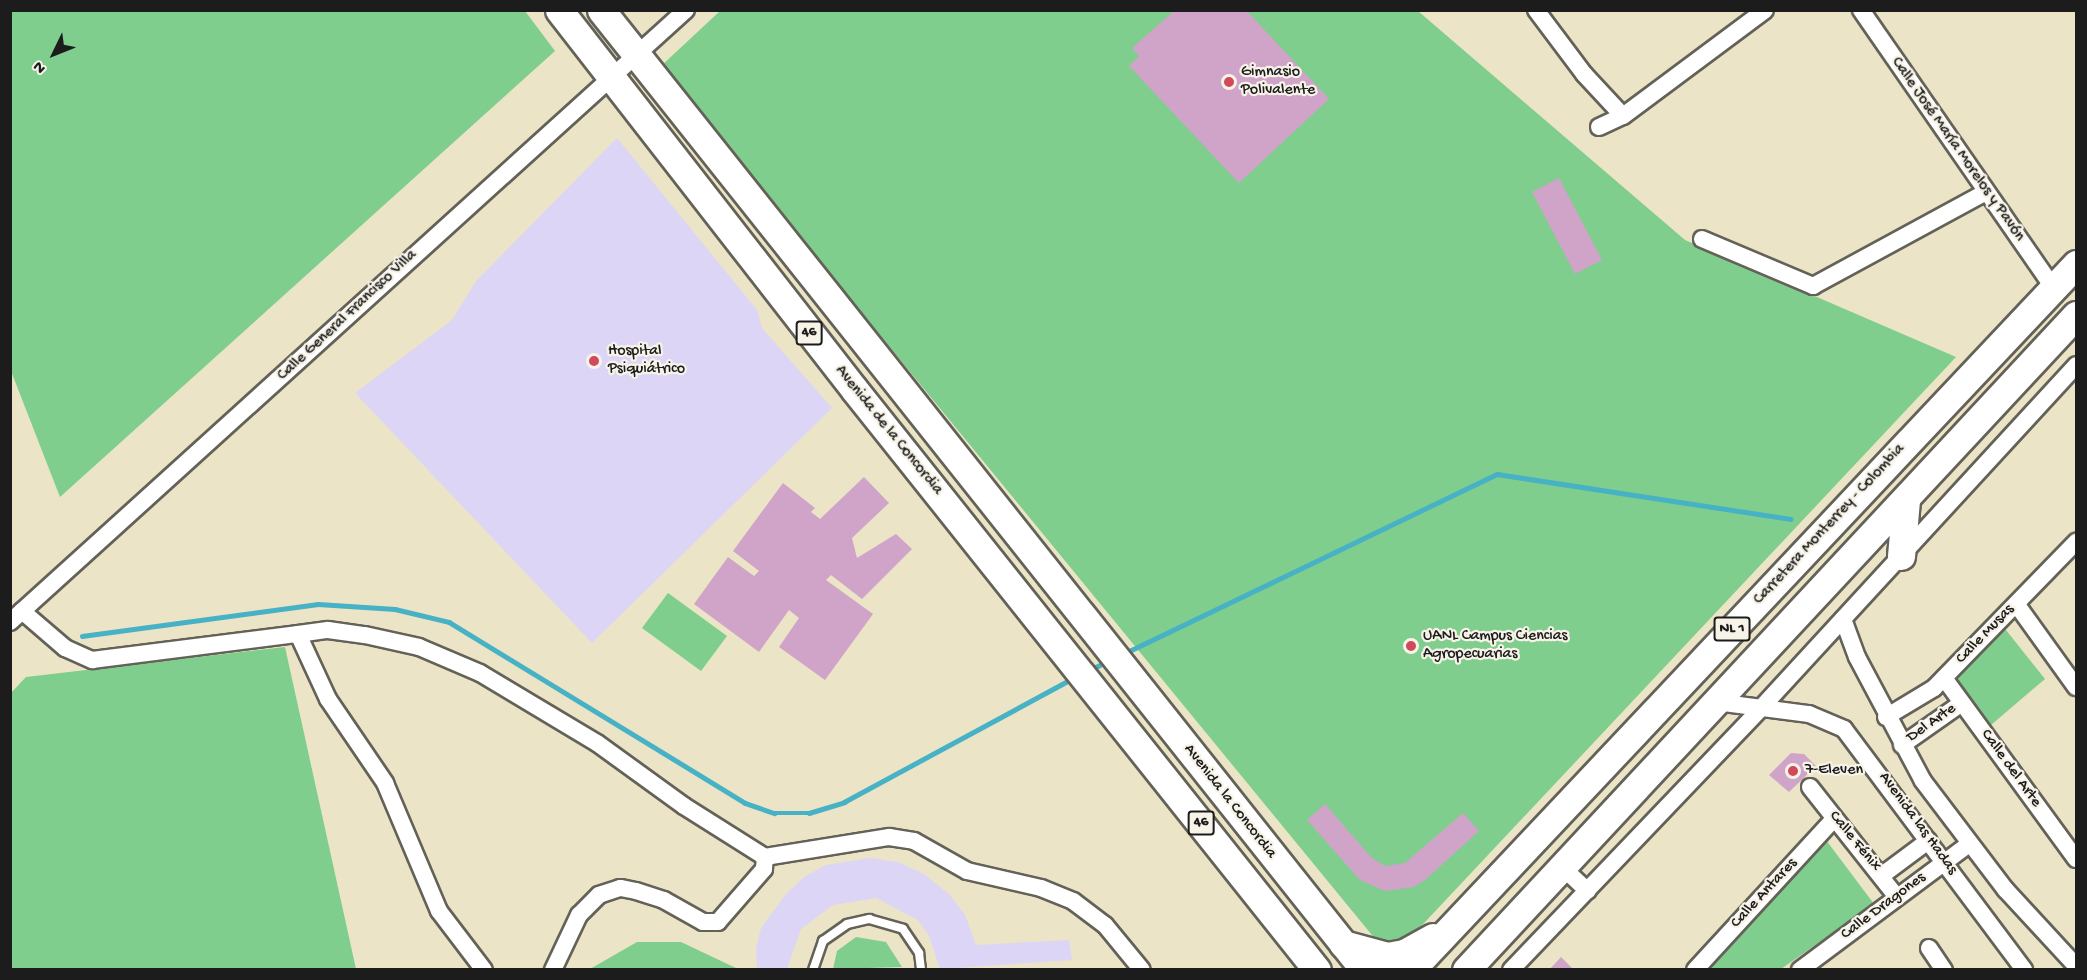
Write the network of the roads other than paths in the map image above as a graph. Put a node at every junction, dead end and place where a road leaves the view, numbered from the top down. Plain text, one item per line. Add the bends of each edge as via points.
1 (559, 10) edge
2 (601, 10) edge
3 (686, 10) edge
4 (1536, 10) edge
5 (1765, 10) edge
6 (1861, 10) edge
7 (635, 57) junction
8 (609, 79) junction
9 (1623, 116) junction
10 (1599, 127) dead end
11 (1986, 192) junction
12 (1702, 239) dead end
13 (2076, 264) edge
14 (2054, 289) junction
15 (2076, 315) edge
16 (2076, 364) edge
17 (1906, 500) junction
18 (2076, 542) edge
19 (1900, 556) junction
20 (2017, 605) junction
21 (16, 617) edge
22 (1844, 619) junction
23 (297, 634) junction
24 (1095, 636) joint
25 (1944, 678) junction
26 (2076, 687) edge
27 (1716, 702) junction
28 (1962, 703) junction
29 (1761, 708) junction
30 (1887, 717) junction
31 (1902, 745) junction
32 (1810, 787) dead end
33 (1834, 819) junction
34 (1928, 841) junction
35 (1969, 844) junction
36 (765, 857) junction
37 (2076, 859) edge
38 (1945, 862) junction
39 (1562, 867) junction
40 (1881, 876) junction
41 (1588, 891) junction
42 (1898, 897) junction
43 (1448, 930) junction
44 (1343, 944) junction
45 (1929, 948) dead end
46 (1304, 958) edge
47 (2076, 966) edge
48 (484, 969) edge
49 (553, 969) edge
50 (813, 969) edge
51 (921, 969) edge
52 (1142, 969) edge
53 (1317, 969) edge
54 (1364, 969) edge
55 (1411, 969) edge
56 (1466, 969) edge
57 (1511, 969) edge
58 (1695, 969) edge
59 (1800, 969) edge
60 (1944, 969) edge
61 (2024, 969) edge

1 - 8 main road, Avenida de la Concordia / 46
2 - 7 main road, Avenida de la Concordia / 46
3 - 7 street, Calle General Francisco Villa
4 - 9 street via 1584,74
5 - 9 street
6 - 11 street, Calle José María Morelos y Pavón
7 - 8 street, Calle General Francisco Villa
7 - 24 main road, Avenida de la Concordia / 46
8 - 21 street, Calle General Francisco Villa
8 - 46 main road, Avenida de la Concordia / 46
9 - 10 street
11 - 12 street via 1813,286
11 - 14 street, Calle José María Morelos y Pavón
13 - 14 main road, Carretera Monterrey - Colombia / NL 1
14 - 43 main road, Carretera Monterrey - Colombia / NL 1
15 - 17 main road, NL 1
16 - 19 street
17 - 19 main road
17 - 27 main road, NL 1
18 - 20 street, Calle Musas
19 - 22 street
20 - 25 street, Calle Musas
20 - 26 street
21 - 23 street via 92,660
22 - 29 street
22 - 30 street, Avenida las Hadas via 1857,657
23 - 36 street via 328,630 366,635 418,647 480,673 597,743 684,806
23 - 48 street via 327,699 385,783 439,911
24 - 44 main road, Avenida la Concordia / 46
25 - 28 street, Calle del Arte
25 - 30 street, Calle Musas via 1923,697
27 - 29 street, Avenida las Hadas
27 - 39 main road, NL 1
28 - 31 street, Del Arte
28 - 37 street, Calle del Arte
29 - 34 street, Avenida las Hadas via 1809,714 1844,729
29 - 41 street
30 - 31 street, Avenida las Hadas
31 - 35 street, Avenida las Hadas
32 - 33 street, Calle Fénix
33 - 40 street, Calle Fénix
33 - 58 street, Calle Antares
34 - 38 street, Avenida las Hadas
34 - 40 street
35 - 38 street, Calle Dragones
35 - 47 street, Avenida las Hadas
36 - 49 street via 764,869 724,917 711,924 664,900 636,891 620,888 599,895 579,915
36 - 52 street via 889,837 914,841 967,871 1041,888 1073,901 1105,925
38 - 42 street, Calle Dragones
38 - 61 street, Avenida las Hadas
39 - 41 street
39 - 56 main road, NL 1
40 - 42 street, Calle Fénix
41 - 57 street
42 - 59 street, Calle Dragones
43 - 44 main road via 1395,955 1379,956
43 - 55 main road, Carretera Monterrey - Colombia / NL 1
44 - 54 main road, Avenida la Concordia / 46
45 - 60 street
46 - 53 main road, 46
50 - 51 lane via 823,940 836,929 859,921 880,920 903,929 920,953

